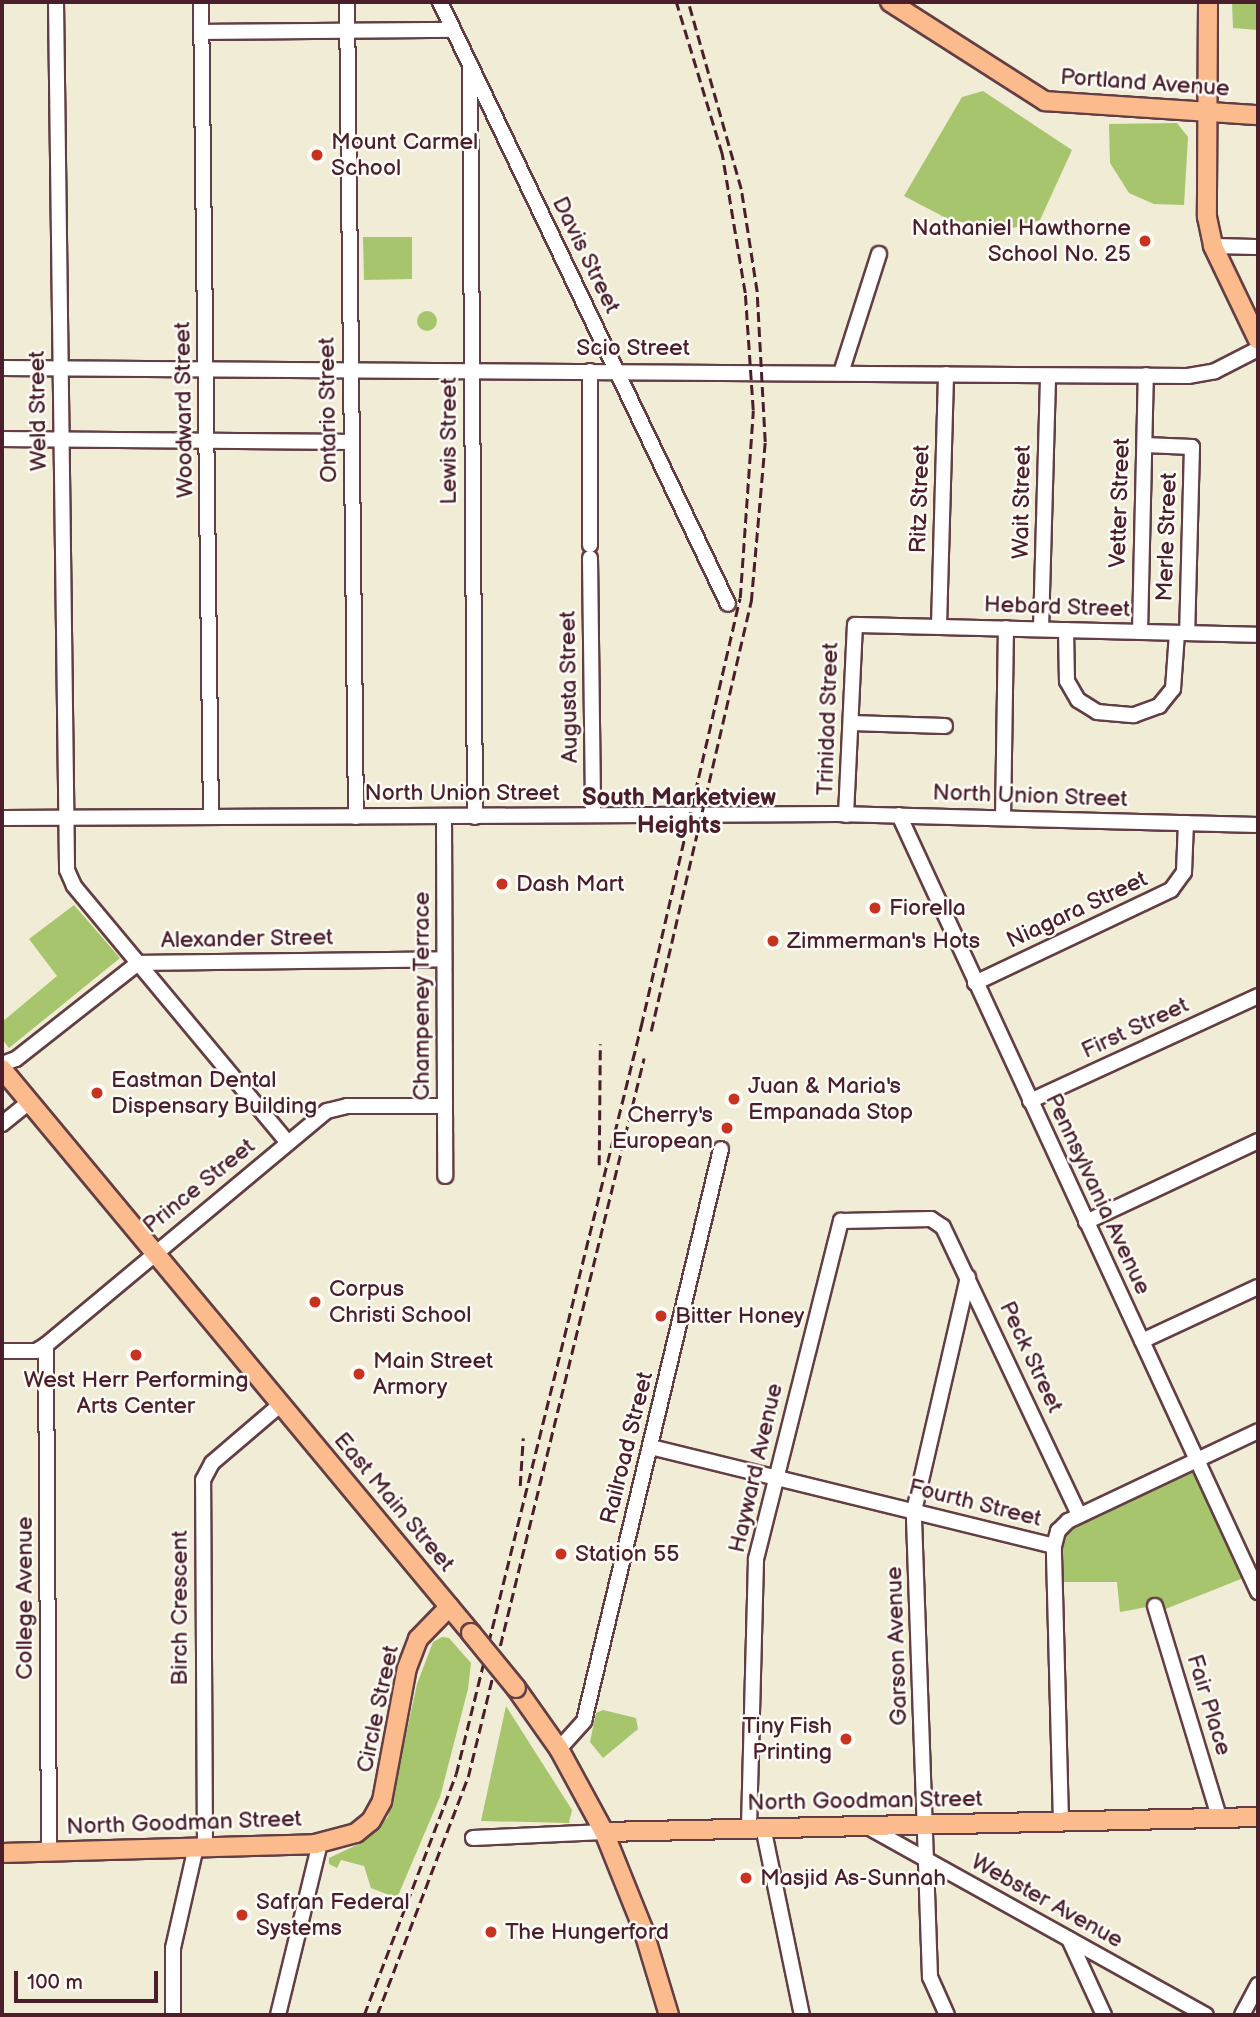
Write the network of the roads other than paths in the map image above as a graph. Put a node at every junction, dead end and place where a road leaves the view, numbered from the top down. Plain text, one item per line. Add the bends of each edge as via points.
1 (56, 2) edge
2 (201, 2) edge
3 (347, 2) edge
4 (440, 2) edge
5 (890, 2) edge
6 (1208, 2) edge
7 (347, 30) junction
8 (453, 30) junction
9 (202, 32) junction
10 (470, 65) junction
11 (1208, 111) junction
12 (1258, 115) edge
13 (1213, 246) junction
14 (1258, 247) edge
15 (879, 254) dead end
16 (1258, 340) edge
17 (1258, 349) edge
18 (2, 368) edge
19 (60, 368) junction
20 (206, 369) junction
21 (350, 369) junction
22 (471, 370) junction
23 (590, 371) junction
24 (617, 371) junction
25 (841, 373) junction
26 (946, 374) junction
27 (1146, 375) junction
28 (1048, 376) junction
29 (2, 439) edge
30 (61, 439) junction
31 (207, 439) junction
32 (351, 442) junction
33 (1145, 445) junction
34 (727, 604) dead end
35 (855, 625) joint
36 (939, 626) junction
37 (1006, 628) junction
38 (1041, 629) junction
39 (1066, 631) junction
40 (1140, 632) junction
41 (1182, 633) junction
42 (1258, 635) edge
43 (851, 723) junction
44 (945, 726) dead end
45 (593, 815) junction
46 (846, 815) junction
47 (899, 815) junction
48 (211, 817) junction
49 (356, 817) junction
50 (443, 817) junction
51 (475, 817) junction
52 (2, 818) edge
53 (1003, 818) junction
54 (65, 819) junction
55 (1186, 823) junction
56 (1258, 825) edge
57 (444, 959) junction
58 (138, 963) junction
59 (975, 983) junction
60 (1258, 996) edge
61 (2, 1067) edge
62 (1030, 1101) junction
63 (29, 1102) junction
64 (445, 1106) junction
65 (2, 1124) edge
66 (1258, 1141) edge
67 (288, 1143) junction
68 (721, 1149) dead end
69 (445, 1175) dead end
70 (937, 1221) joint
71 (1086, 1222) junction
72 (154, 1252) junction
73 (968, 1277) junction
74 (1258, 1287) edge
75 (1142, 1341) junction
76 (46, 1345) junction
77 (2, 1351) edge
78 (281, 1404) junction
79 (1258, 1431) edge
80 (651, 1447) junction
81 (1197, 1459) junction
82 (776, 1478) junction
83 (914, 1511) junction
84 (1079, 1515) junction
85 (1054, 1546) junction
86 (1256, 1583) edge
87 (449, 1606) junction
88 (1155, 1606) dead end
89 (559, 1749) junction
90 (1258, 1817) edge
91 (1219, 1818) junction
92 (1061, 1822) junction
93 (866, 1826) junction
94 (926, 1826) junction
95 (756, 1827) junction
96 (363, 1828) joint
97 (604, 1832) junction
98 (473, 1838) dead end
99 (320, 1843) junction
100 (200, 1847) junction
101 (49, 1852) junction
102 (2, 1853) edge
103 (927, 1861) junction
104 (1069, 1939) junction
105 (1258, 1985) edge
106 (173, 2015) edge
107 (278, 2015) edge
108 (668, 2015) edge
109 (802, 2015) edge
110 (947, 2015) edge
111 (1104, 2015) edge
112 (1206, 2015) edge
113 (1242, 2015) edge

1 - 19 street, Weld Street
2 - 9 street, Woodward Street
3 - 7 street, Ontario Street
4 - 8 street, Davis Street
5 - 11 main road, Portland Avenue via 1045,102
6 - 11 main road
7 - 8 street
7 - 9 street
7 - 21 street, Ontario Street
8 - 10 street, Davis Street
9 - 20 street, Woodward Street
10 - 22 street, Lewis Street
10 - 24 street, Davis Street
11 - 12 main road, Portland Avenue
11 - 13 main road via 1205,204
13 - 14 street
13 - 16 main road
15 - 25 street
17 - 27 street, Scio Street via 1200,375
18 - 19 street, Scio Street
19 - 20 street, Scio Street
19 - 30 street, Weld Street
20 - 21 street, Scio Street
20 - 31 street, Woodward Street
21 - 22 street, Scio Street
21 - 32 street, Ontario Street
22 - 23 street, Scio Street
22 - 51 street, Lewis Street
23 - 24 street, Scio Street
23 - 45 street, Augusta Street
24 - 25 street, Scio Street
24 - 34 street, Davis Street
25 - 26 street, Scio Street
26 - 28 street, Scio Street
26 - 36 street, Ritz Street
27 - 28 street, Scio Street
27 - 33 street, Vetter Street
28 - 38 street, Wait Street
29 - 30 street
30 - 31 street
30 - 54 street, Weld Street
31 - 32 street
31 - 48 street, Woodward Street
32 - 49 street, Ontario Street
33 - 40 street, Vetter Street
33 - 41 street, Merle Street via 1192,447
35 - 36 street, Hebard Street
35 - 43 street, Trinidad Street
36 - 37 street, Hebard Street
37 - 38 street, Hebard Street
37 - 53 street
38 - 39 street, Hebard Street
39 - 40 street, Hebard Street
39 - 41 street via 1067,681 1078,701 1097,712 1135,715 1153,710 1173,689
40 - 41 street, Hebard Street
41 - 42 street, Hebard Street
43 - 44 street
43 - 46 street, Trinidad Street
45 - 46 street, North Union Street
45 - 51 street, North Union Street
46 - 47 street, North Union Street
47 - 53 street, North Union Street
47 - 59 street, Pennsylvania Avenue
48 - 49 street, North Union Street
48 - 54 street, North Union Street
49 - 50 street, North Union Street
50 - 51 street, North Union Street
50 - 57 street, Champeney Terrace
52 - 54 street, North Union Street
53 - 55 street, North Union Street
54 - 58 street, Weld Street via 69,877
55 - 56 street, North Union Street
55 - 59 street, Niagara Street via 1184,872 1171,890
57 - 58 street, Alexander Street
57 - 64 street, Champeney Terrace
58 - 61 street, Alexander Street
58 - 67 street, Weld Street
59 - 62 street, Pennsylvania Avenue
60 - 62 street, First Street
61 - 63 main road, East Main Street
62 - 71 street, Pennsylvania Avenue
63 - 65 street
63 - 72 main road, East Main Street
64 - 67 street, Prince Street via 339,1107 322,1114
64 - 69 street, Champeney Terrace
66 - 71 street
67 - 72 street, Prince Street
68 - 80 street, Railroad Street
70 - 73 street, Peck Street
70 - 82 street, Hayward Avenue via 848,1219 839,1224
71 - 75 street, Pennsylvania Avenue
72 - 76 street, Prince Street
72 - 78 main road, East Main Street
73 - 83 street, Garson Avenue
73 - 84 street, Peck Street
74 - 75 street
75 - 81 street, Pennsylvania Avenue
76 - 77 street via 36,1351
76 - 101 street, College Avenue
78 - 87 main road, East Main Street
78 - 100 street, Birch Crescent via 208,1468 202,1488
79 - 81 street, Fourth Street
80 - 82 street, Fourth Street
80 - 89 street, Railroad Street via 584,1721
81 - 84 street, Fourth Street
81 - 86 street, Pennsylvania Avenue
82 - 83 street, Fourth Street
82 - 95 street, Hayward Avenue via 755,1566
83 - 85 street, Fourth Street
83 - 94 street, Garson Avenue
84 - 85 street, Fourth Street via 1062,1525
85 - 92 street
87 - 89 main road, East Main Street, bridge
87 - 96 main road, Circle Street via 418,1639 407,1668 382,1801
88 - 91 street, Fair Place
89 - 97 main road, East Main Street
90 - 91 main road, North Goodman Street
91 - 92 main road, North Goodman Street
92 - 94 main road, North Goodman Street
93 - 94 main road, North Goodman Street
93 - 95 main road, North Goodman Street
93 - 103 street, Webster Avenue
94 - 103 street, Garson Avenue
95 - 97 main road, North Goodman Street
95 - 109 street, Hayward Avenue
96 - 99 main road, North Goodman Street
97 - 98 street, North Goodman Street
97 - 108 main road, East Main Street via 643,1929
99 - 100 main road, North Goodman Street
99 - 107 street
100 - 101 main road, North Goodman Street
100 - 106 street, Birch Crescent via 173,1948
101 - 102 main road, North Goodman Street
103 - 104 street, Webster Avenue
103 - 110 street, Garson Avenue via 930,1977
104 - 111 street
104 - 112 street, Webster Avenue
105 - 113 street

